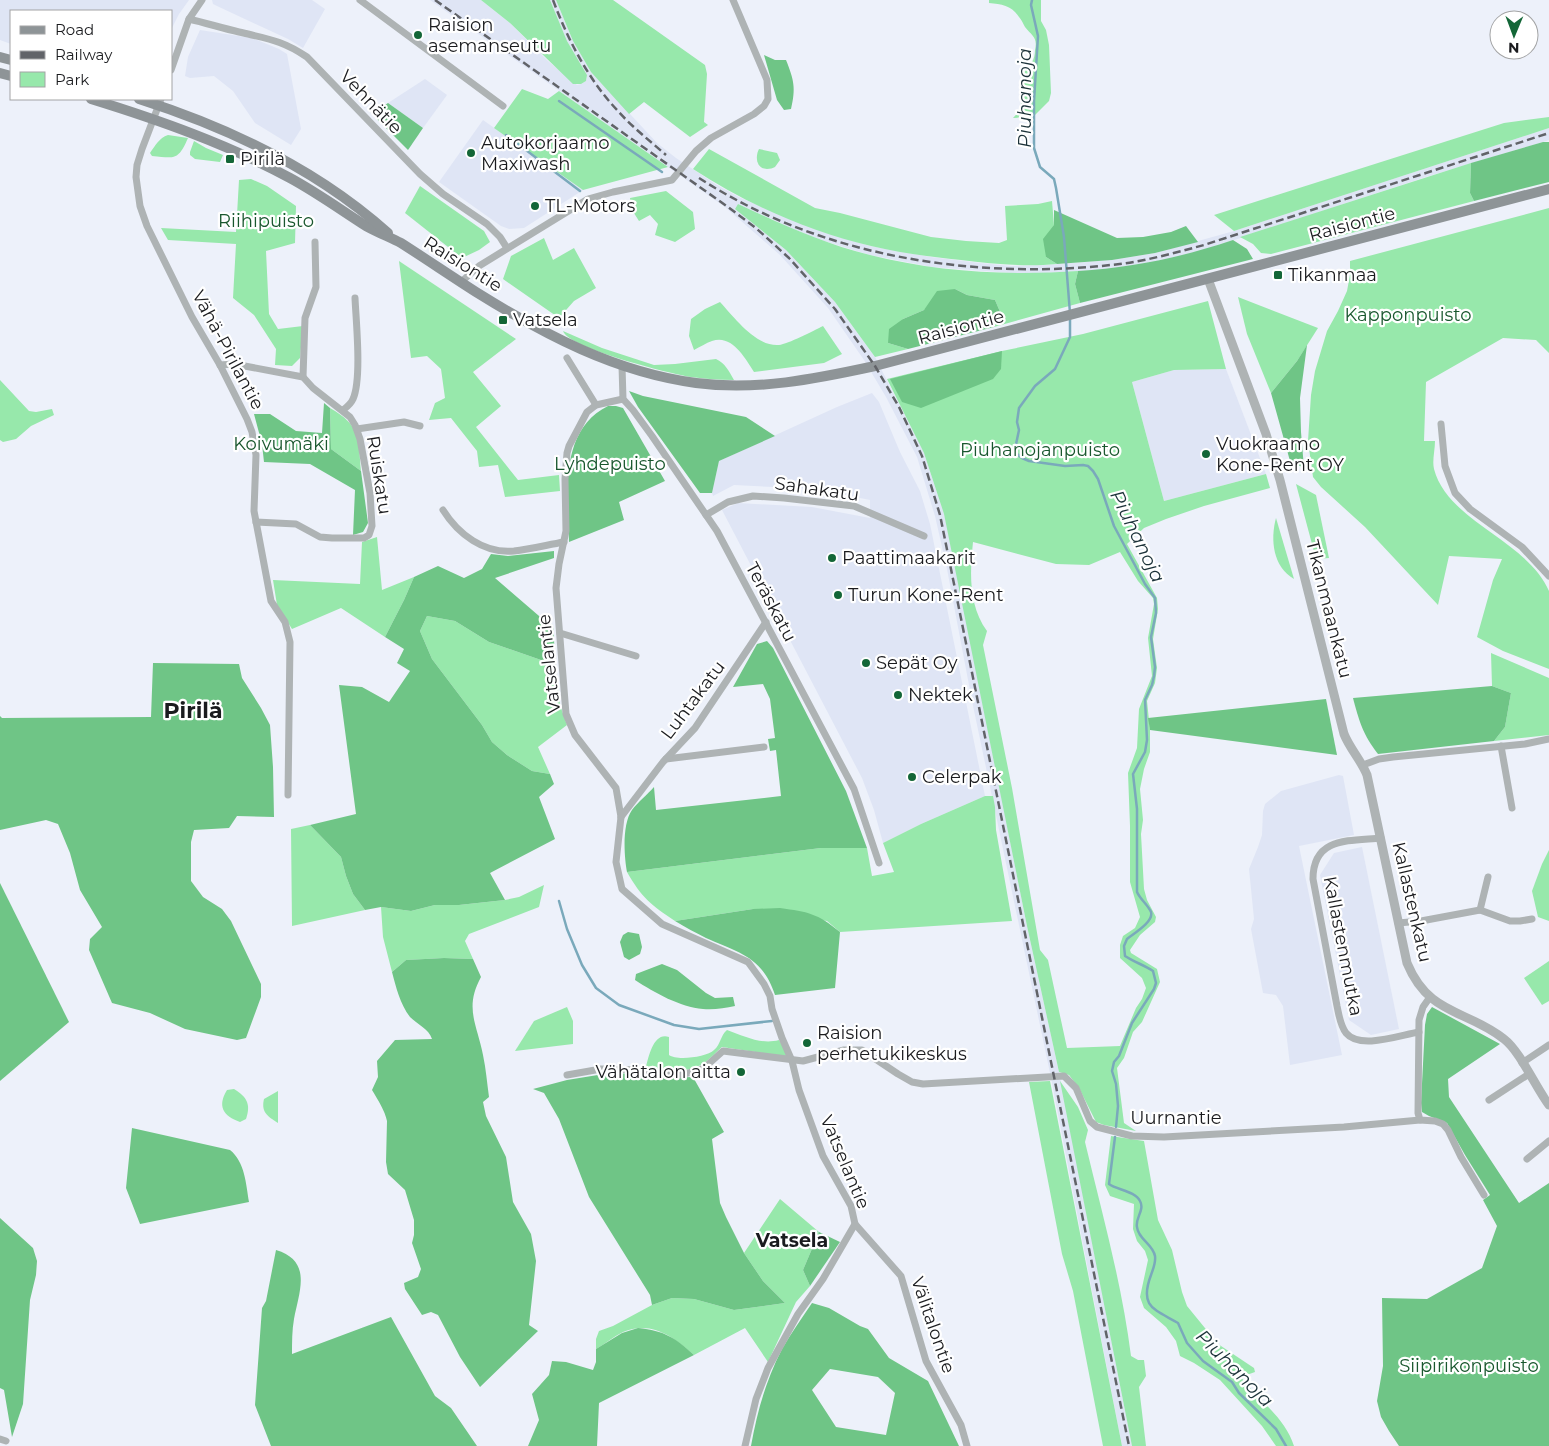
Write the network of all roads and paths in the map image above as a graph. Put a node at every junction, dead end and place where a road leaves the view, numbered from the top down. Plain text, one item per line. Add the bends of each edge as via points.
1 (202, 0) edge
2 (360, 0) edge
3 (733, 0) edge
4 (190, 19) junction
5 (172, 67) edge
6 (94, 100) edge
7 (146, 100) edge
8 (160, 102) edge
9 (504, 106) dead end
10 (154, 120) junction
11 (1549, 189) edge
12 (315, 242) dead end
13 (400, 243) junction
14 (507, 248) junction
15 (1208, 279) junction
16 (461, 282) junction
17 (355, 298) dead end
18 (567, 358) dead end
19 (220, 365) junction
20 (622, 366) junction
21 (303, 377) junction
22 (623, 399) junction
23 (596, 405) junction
24 (343, 410) junction
25 (1441, 424) dead end
26 (420, 426) dead end
27 (357, 429) junction
28 (443, 510) dead end
29 (706, 515) junction
30 (256, 522) junction
31 (924, 536) dead end
32 (564, 542) junction
33 (1549, 576) edge
34 (766, 622) junction
35 (560, 633) junction
36 (636, 656) dead end
37 (1549, 740) edge
38 (1501, 746) junction
39 (764, 747) dead end
40 (666, 759) junction
41 (1363, 765) junction
42 (288, 795) dead end
43 (1512, 808) dead end
44 (621, 817) junction
45 (1381, 838) junction
46 (880, 863) dead end
47 (1488, 877) dead end
48 (1480, 910) junction
49 (1532, 919) dead end
50 (1398, 922) junction
51 (1430, 997) junction
52 (1419, 1032) junction
53 (1549, 1045) edge
54 (792, 1061) junction
55 (1522, 1063) junction
56 (1529, 1074) junction
57 (567, 1075) dead end
58 (1489, 1100) dead end
59 (1549, 1105) edge
60 (1420, 1120) junction
61 (1549, 1141) edge
62 (1527, 1159) dead end
63 (1484, 1195) dead end
64 (854, 1224) junction
65 (746, 1446) edge
66 (967, 1446) edge

1 - 4 street
2 - 9 street
3 - 14 street via 767,80 768,99 764,106 711,138 672,180 588,199
4 - 5 street
4 - 14 street, Vehnätie via 272,39 307,58 420,174 487,224
6 - 10 main road, Raisiontie
7 - 8 main road, Raisiontie
8 - 10 street, Vähä-Pirilantie
8 - 13 main road, Raisiontie via 295,165 346,198
10 - 13 main road, Raisiontie via 225,147 291,178
10 - 19 street, Vähä-Pirilantie via 137,165 140,206 192,317
11 - 15 main road, Raisiontie
12 - 21 street via 316,287 305,318
13 - 16 main road, Raisiontie
14 - 16 street
15 - 20 main road, Raisiontie via 874,366 789,383 716,385 678,380
15 - 41 street, Tikanmaankatu via 1280,480 1344,734 1348,746
16 - 20 main road, Raisiontie via 574,348
17 - 24 street via 357,381 354,397
18 - 23 street
19 - 21 street via 234,364
19 - 30 street, Vähä-Pirilantie via 252,432 256,455
20 - 22 street
21 - 24 street, Ruiskatu
22 - 23 street
22 - 29 street, Teräskatu
23 - 32 street, Vatselantie via 582,420 567,453
24 - 27 street, Ruiskatu
25 - 33 street via 1444,466 1455,493 1470,509 1522,547
26 - 27 street via 404,422
27 - 30 street, Ruiskatu via 370,493 372,526 369,534 364,538 332,538 296,524
28 - 32 street via 450,521 482,546 512,551
29 - 31 street, Sahakatu via 728,502 753,496 784,498 854,506
29 - 34 street, Teräskatu
30 - 42 street, Vähä-Pirilantie via 271,601 285,622 290,642
32 - 35 street, Vatselantie via 556,588
34 - 40 street, Luhtakatu via 696,728
34 - 46 street, Teräskatu via 854,789
35 - 36 street
35 - 44 street, Vatselantie via 566,714 575,734 616,788
37 - 38 street
38 - 41 street via 1392,757
38 - 43 street
39 - 40 street
40 - 44 street, Luhtakatu
41 - 45 street, Kallastenkatu
44 - 54 street, Vatselantie via 616,862 622,889 662,924 748,962 770,996
45 - 50 street, Kallastenkatu
45 - 52 street, Kallastenmutka via 1332,844 1323,850 1313,869 1337,1006 1345,1031 1359,1040 1379,1040
47 - 48 street
48 - 49 street via 1510,921
48 - 50 street
50 - 51 street, Kallastenkatu via 1407,963 1413,977
51 - 52 street via 1423,1007
51 - 55 street, Kallastenkatu via 1506,1040
52 - 60 street
53 - 55 street
54 - 57 street, Uurnantie via 723,1051 704,1068 682,1075 602,1069
54 - 60 street, Uurnantie via 844,1050 862,1050 912,1082 922,1084 1064,1076 1076,1088 1090,1121 1098,1127 1132,1136 1344,1127
54 - 64 street, Vatselantie via 823,1156 851,1206
55 - 56 street, Kallastenkatu
56 - 58 street
56 - 59 street, Kallastenkatu
60 - 63 street, Uurnantie via 1443,1124
61 - 62 street
64 - 65 street, Vatselantie via 768,1368 756,1399
64 - 66 street, Välitalontie via 901,1276 926,1361 961,1425

